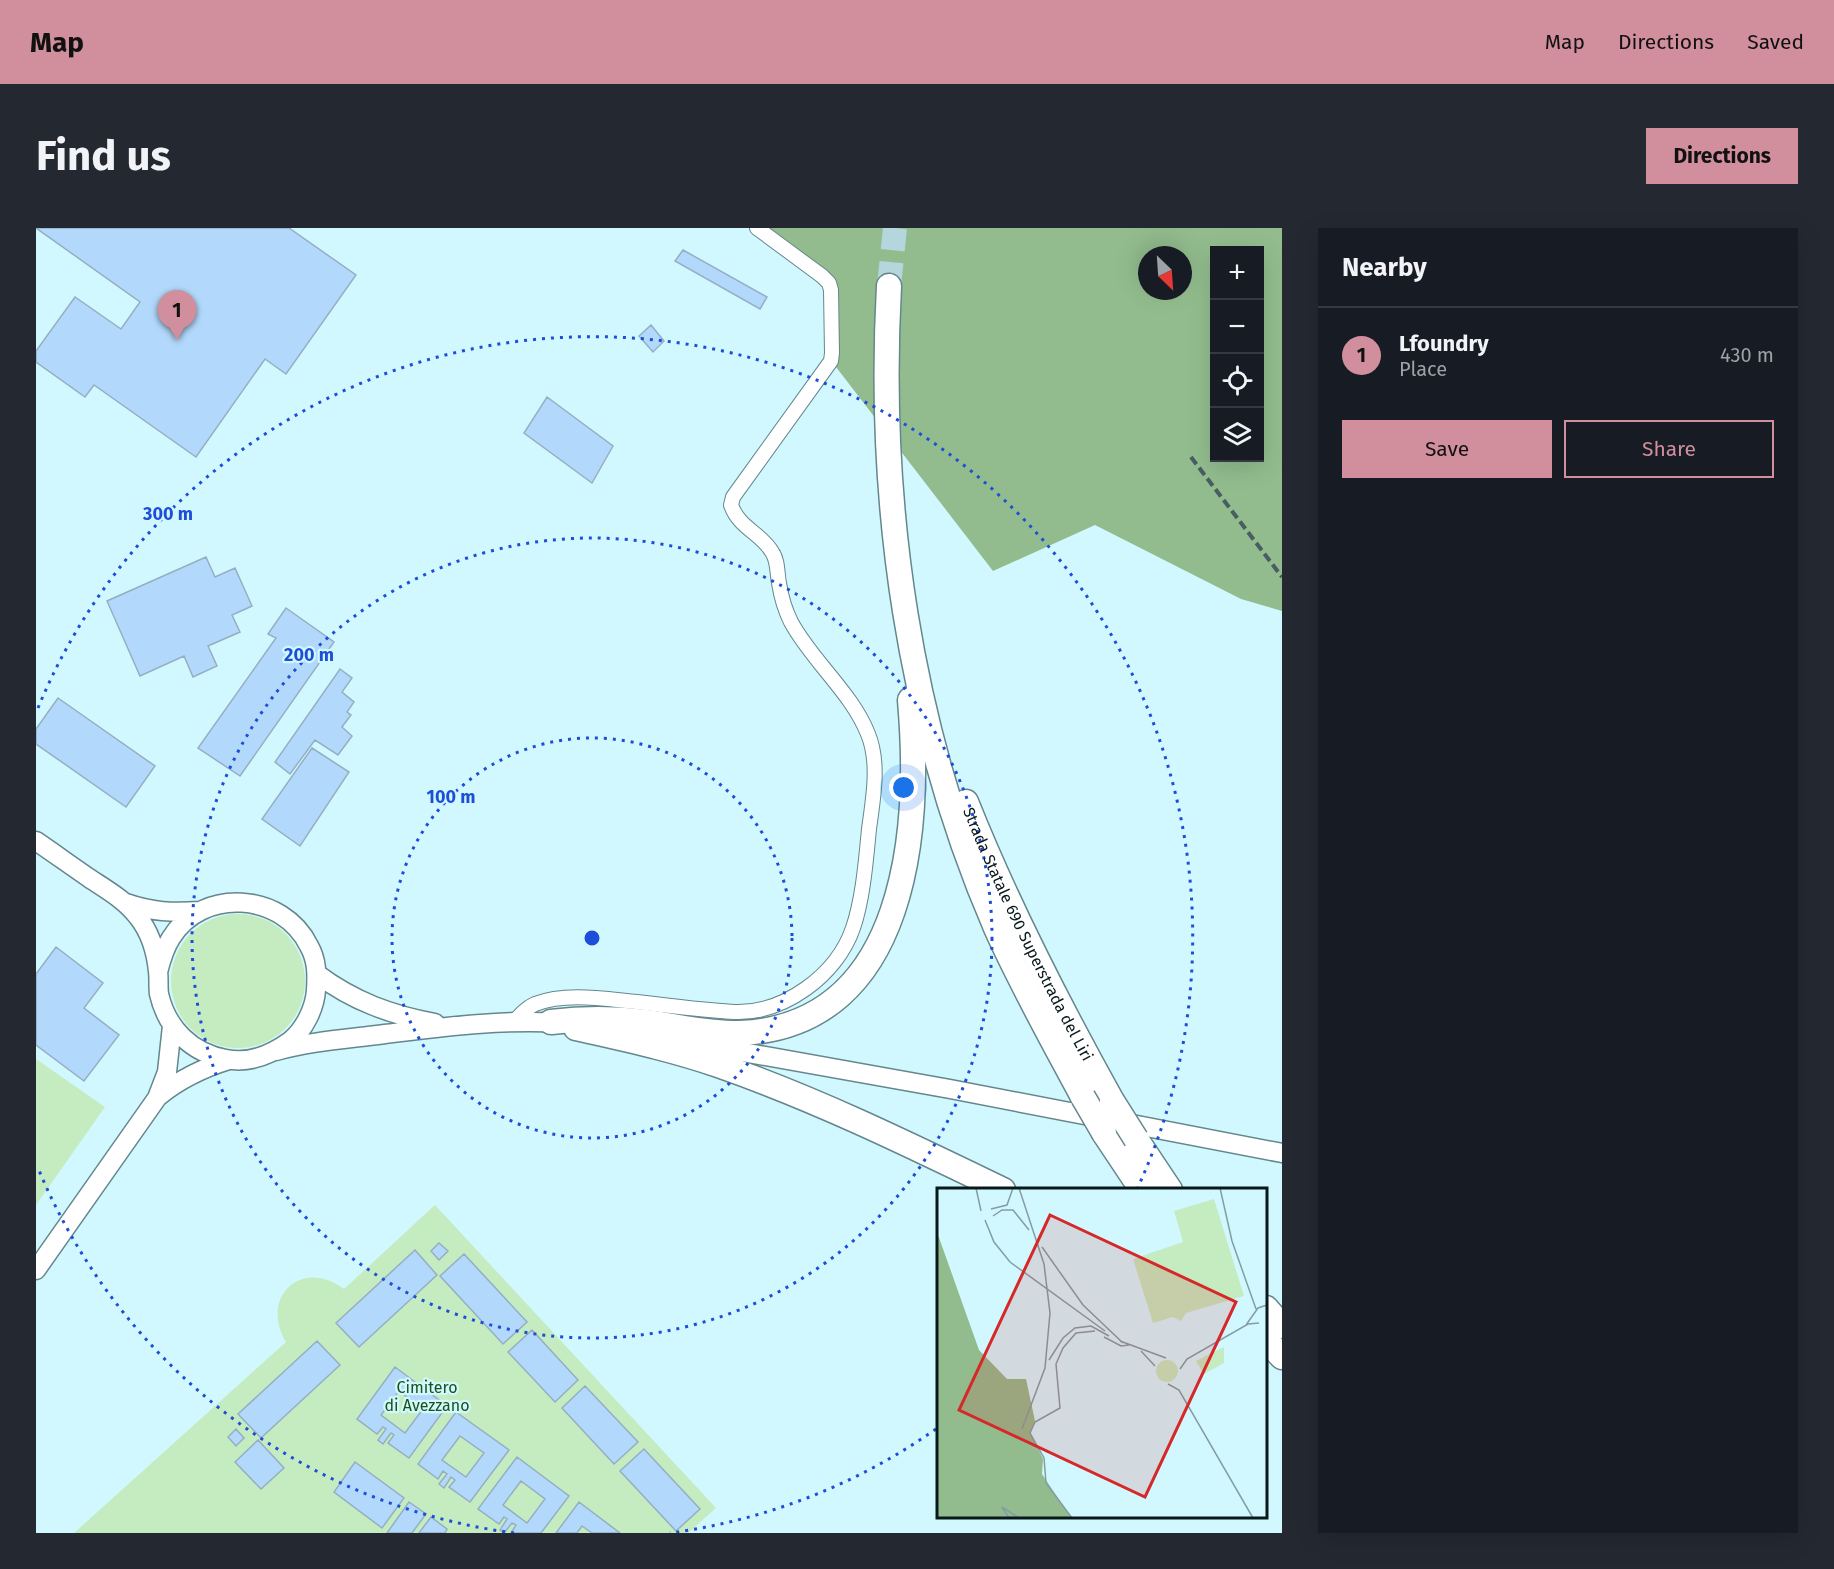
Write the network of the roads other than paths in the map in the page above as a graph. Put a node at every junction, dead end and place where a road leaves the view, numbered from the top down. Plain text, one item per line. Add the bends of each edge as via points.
1 (757, 228) edge
2 (889, 286) tunnel mouth
3 (897, 557) junction
4 (36, 841) edge
5 (125, 902) junction
6 (200, 911) junction
7 (158, 972) junction
8 (317, 974) junction
9 (514, 1022) junction
10 (551, 1022) junction
11 (458, 1025) junction
12 (172, 1026) junction
13 (276, 1051) junction
14 (229, 1060) junction
15 (157, 1098) junction
16 (1282, 1153) edge
17 (999, 1188) edge
18 (1141, 1188) edge
19 (1169, 1188) edge
20 (36, 1270) edge
21 (1267, 1309) edge
22 (1282, 1326) edge
23 (1267, 1341) edge
24 (1282, 1358) edge
25 (1267, 1362) edge
26 (1282, 1375) edge

1 - 9 street via 829,283 832,352 831,361 731,505 739,520 773,553 790,619 857,714 870,740 873,793 856,921 848,942 829,967 807,989 773,1007 734,1012 572,998 535,1004
2 - 3 highway, Strada Statale 690 Superstrada del Liri via 887,425
3 - 10 highway via 912,726 913,799 893,913 865,968 819,1010 759,1032 715,1032 615,1019
3 - 18 highway, Strada Statale 690 Superstrada del Liri, bridge via 923,707 953,812 996,928 1083,1097
3 - 19 highway, Strada Statale 690 Superstrada del Liri, bridge via 935,714 965,800 1023,932 1064,1013 1112,1101
4 - 5 main road
5 - 6 main road via 158,912
5 - 7 main road via 151,940
6 - 7 main road via 172,937
6 - 8 main road via 219,903 240,901 281,914 310,946
7 - 12 main road via 163,1009
8 - 11 main road via 368,1005 418,1020
8 - 13 main road via 316,997 308,1018 294,1037
9 - 10 main road
9 - 11 main road
10 - 16 main road via 610,1028 846,1069
10 - 17 highway via 726,1068 871,1128
11 - 13 main road via 324,1040
12 - 14 main road via 187,1043
12 - 15 main road via 166,1072
13 - 14 main road via 253,1059
14 - 15 main road via 196,1072
15 - 20 main road
21 - 22 highway
23 - 24 highway
25 - 26 highway

